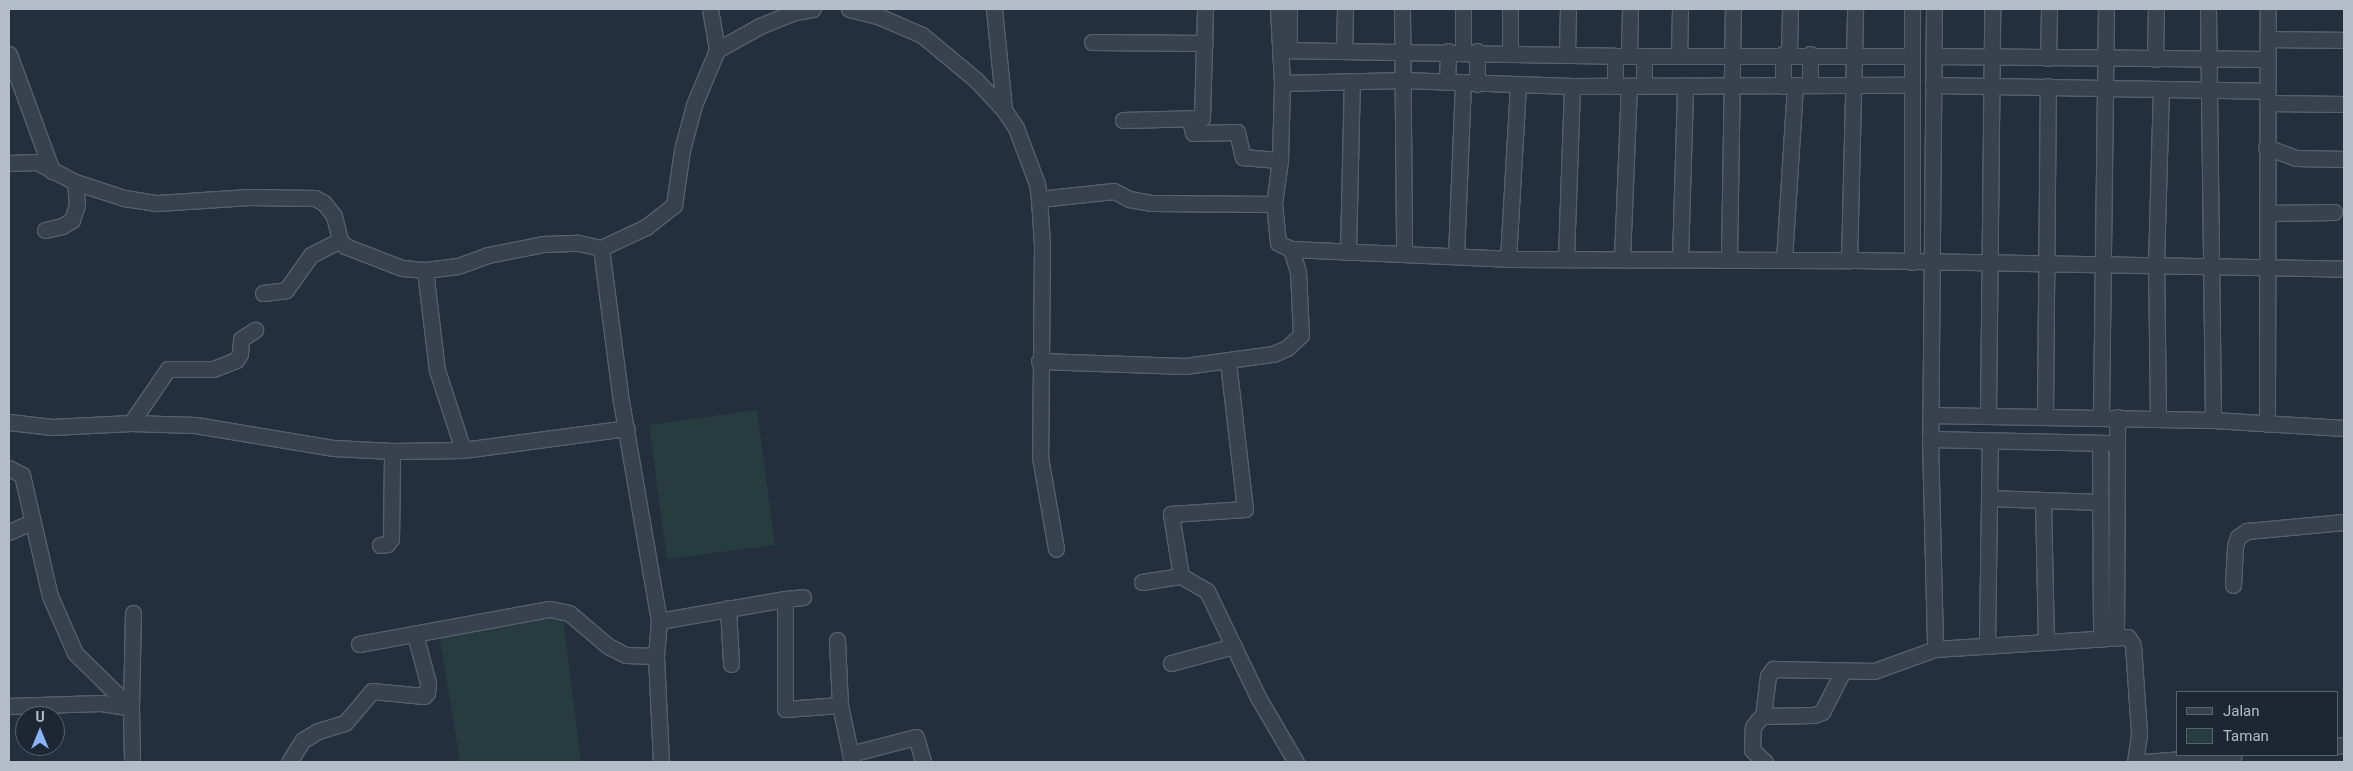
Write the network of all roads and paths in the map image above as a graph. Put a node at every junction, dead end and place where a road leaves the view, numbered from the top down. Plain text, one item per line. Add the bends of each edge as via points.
1 (710, 9) edge
2 (813, 9) edge
3 (849, 9) edge
4 (994, 9) edge
5 (1205, 9) edge
6 (1278, 9) edge
7 (1289, 9) edge
8 (1346, 9) edge
9 (1402, 9) edge
10 (1463, 9) edge
11 (1510, 9) edge
12 (1568, 9) edge
13 (1630, 9) edge
14 (1680, 9) edge
15 (1733, 9) edge
16 (1790, 9) edge
17 (1855, 9) edge
18 (1912, 9) edge
19 (1934, 9) edge
20 (1992, 9) edge
21 (2049, 9) edge
22 (2106, 9) edge
23 (2156, 9) edge
24 (2208, 9) edge
25 (2268, 9) edge
26 (2267, 39) junction
27 (2344, 40) edge
28 (1092, 42) dead end
29 (1205, 43) junction
30 (717, 50) junction
31 (1284, 50) junction
32 (1403, 50) junction
33 (1344, 51) junction
34 (1463, 51) junction
35 (9, 54) edge
36 (1510, 54) junction
37 (1786, 54) junction
38 (1810, 54) junction
39 (1567, 55) junction
40 (1855, 55) junction
41 (1629, 56) junction
42 (1680, 56) junction
43 (1733, 56) junction
44 (1912, 56) junction
45 (1933, 56) junction
46 (1992, 57) junction
47 (2048, 58) junction
48 (2105, 58) junction
49 (2155, 59) junction
50 (2267, 59) junction
51 (2208, 60) junction
52 (1352, 80) junction
53 (1403, 80) junction
54 (1446, 82) junction
55 (1282, 83) junction
56 (1470, 84) junction
57 (1732, 84) junction
58 (1854, 84) junction
59 (1796, 85) junction
60 (1912, 85) junction
61 (1933, 85) junction
62 (1518, 86) junction
63 (1572, 86) junction
64 (1629, 86) junction
65 (1685, 86) junction
66 (1991, 86) junction
67 (2048, 86) junction
68 (2105, 87) junction
69 (2208, 88) junction
70 (2161, 89) junction
71 (2267, 97) junction
72 (2344, 104) edge
73 (1004, 110) junction
74 (1123, 120) dead end
75 (1190, 120) junction
76 (2266, 147) junction
77 (2344, 159) edge
78 (1280, 160) junction
79 (9, 163) edge
80 (52, 170) junction
81 (75, 182) junction
82 (1039, 199) junction
83 (1274, 204) junction
84 (2334, 212) dead end
85 (2268, 213) junction
86 (45, 230) dead end
87 (340, 240) junction
88 (601, 248) junction
89 (1291, 249) junction
90 (1348, 252) junction
91 (1404, 253) junction
92 (1456, 256) junction
93 (1566, 258) junction
94 (1508, 259) junction
95 (1622, 259) junction
96 (1680, 259) junction
97 (1729, 259) junction
98 (1784, 260) junction
99 (1849, 260) junction
100 (1912, 262) junction
101 (1932, 262) junction
102 (1989, 262) junction
103 (2048, 265) junction
104 (2104, 265) junction
105 (2156, 265) junction
106 (2269, 267) junction
107 (2211, 269) junction
108 (2344, 269) edge
109 (425, 270) junction
110 (263, 293) dead end
111 (255, 330) dead end
112 (1039, 361) junction
113 (1228, 361) junction
114 (1930, 415) junction
115 (1988, 415) junction
116 (2045, 416) junction
117 (2101, 416) junction
118 (2117, 417) junction
119 (2158, 418) junction
120 (2213, 420) junction
121 (9, 422) edge
122 (131, 423) junction
123 (2267, 424) junction
124 (627, 428) junction
125 (2344, 428) edge
126 (1930, 438) junction
127 (1990, 441) junction
128 (2100, 443) junction
129 (2116, 444) junction
130 (463, 450) junction
131 (392, 451) junction
132 (9, 468) edge
133 (1989, 498) junction
134 (2043, 500) junction
135 (2100, 502) junction
136 (31, 522) junction
137 (2344, 522) edge
138 (9, 532) edge
139 (380, 545) dead end
140 (1056, 549) dead end
141 (1181, 576) junction
142 (1142, 582) dead end
143 (2233, 585) dead end
144 (804, 597) dead end
145 (785, 599) junction
146 (728, 608) junction
147 (133, 613) dead end
148 (659, 621) junction
149 (415, 634) junction
150 (2109, 639) junction
151 (837, 640) dead end
152 (2046, 640) junction
153 (359, 644) dead end
154 (1987, 644) junction
155 (1234, 646) junction
156 (1935, 649) junction
157 (656, 656) junction
158 (1171, 663) dead end
159 (731, 664) dead end
160 (1843, 671) junction
161 (840, 705) junction
162 (9, 706) edge
163 (131, 708) junction
164 (1763, 716) junction
165 (2221, 756) edge
166 (851, 758) edge
167 (132, 762) edge
168 (289, 762) edge
169 (661, 762) edge
170 (923, 762) edge
171 (1296, 762) edge
172 (1765, 762) edge
173 (2135, 762) edge
174 (2146, 762) edge

1 - 30 street
2 - 30 street via 795,12 760,26
3 - 73 street via 878,16 922,35 976,80
4 - 73 street
5 - 29 street
6 - 31 street
7 - 31 street
8 - 33 street
9 - 32 street
10 - 34 street
11 - 36 street
12 - 39 street
13 - 41 street
14 - 42 street
15 - 43 street
16 - 37 street
17 - 40 street
18 - 44 street
19 - 45 street
20 - 46 street
21 - 47 street
22 - 48 street
23 - 49 street
24 - 51 street
25 - 26 street
26 - 27 street
26 - 50 street
28 - 29 street
29 - 75 street via 1205,112 1202,118
30 - 88 street via 694,105 684,141 674,205 646,227
31 - 33 street
31 - 55 street
32 - 33 street
32 - 34 street
32 - 53 street
34 - 36 street
34 - 54 street
34 - 56 street
35 - 80 street
36 - 39 street
37 - 38 street
37 - 43 street
37 - 59 street
38 - 40 street
38 - 59 street
39 - 41 street
40 - 44 street
40 - 58 street
41 - 42 street
41 - 64 street
41 - 64 street
42 - 43 street
43 - 57 street
44 - 60 street
45 - 46 street
45 - 61 street
46 - 47 street
46 - 66 street
47 - 48 street
48 - 49 street
48 - 68 street
49 - 51 street
50 - 51 street
50 - 71 street
51 - 69 street
52 - 53 street
52 - 55 street
52 - 90 street
53 - 54 street
53 - 91 street
54 - 56 street
55 - 78 street
56 - 62 street
56 - 92 street
57 - 59 street
57 - 65 street
57 - 97 street
58 - 59 street
58 - 60 street
58 - 99 street
59 - 98 street
60 - 100 street
61 - 66 street
61 - 101 street
62 - 63 street
62 - 94 street
63 - 64 street
63 - 93 street
64 - 65 street
64 - 95 street
65 - 96 street
66 - 67 street
66 - 102 street
67 - 68 street
67 - 103 street
68 - 70 street
68 - 104 street
69 - 70 street
69 - 71 street
69 - 107 street
70 - 105 street
71 - 72 street
71 - 76 street
73 - 82 street via 1016,128 1037,184
74 - 75 street
75 - 78 street via 1193,133 1237,132 1242,157
76 - 77 street via 2296,158
76 - 85 street
78 - 83 street
79 - 80 street via 37,162
80 - 81 street
81 - 86 street via 77,205 72,220
81 - 87 street via 124,198 157,203 249,197 315,198 324,203 334,216
82 - 83 street via 1114,191 1129,199 1151,203
82 - 112 street via 1042,244
83 - 89 street via 1278,243
84 - 85 street
85 - 106 street
87 - 109 street via 345,246 381,261
87 - 110 street via 311,255 286,290
88 - 109 street via 578,243 543,244 488,254 458,266
88 - 124 street
89 - 90 street
89 - 113 street via 1298,272 1299,340 1273,354
90 - 91 street
91 - 92 street
92 - 94 street
93 - 94 street
93 - 95 street
95 - 96 street
96 - 97 street
97 - 98 street
98 - 99 street
99 - 100 street
100 - 101 street
101 - 102 street
101 - 114 street
102 - 103 street
102 - 115 street
103 - 104 street
103 - 116 street
104 - 105 street
104 - 117 street
105 - 107 street
105 - 119 street
106 - 107 street
106 - 108 street
106 - 123 street
107 - 120 street
109 - 130 street via 437,370
111 - 122 street via 241,339 240,354 236,360 213,369 168,369
112 - 113 street via 1185,366
112 - 140 street via 1040,457
113 - 141 street via 1245,509 1171,514
114 - 115 street
114 - 126 street
115 - 116 street
116 - 117 street
117 - 118 street
118 - 119 street
118 - 129 street
119 - 120 street
120 - 123 street
121 - 122 street via 52,427
122 - 131 street via 196,425 334,448
123 - 125 street
124 - 130 street
124 - 148 street
126 - 127 street
126 - 156 street
127 - 128 street
127 - 133 street
128 - 129 street
128 - 135 street
129 - 150 street
130 - 131 street
131 - 139 street via 391,539
132 - 136 street via 22,475
133 - 134 street
133 - 154 street
134 - 135 street
134 - 152 street
135 - 150 street
136 - 138 street
136 - 163 street via 50,596 75,653
137 - 143 street via 2247,531 2238,537 2235,546
141 - 142 street
141 - 155 street via 1207,590
144 - 145 street
145 - 146 street
145 - 161 street via 785,709
146 - 148 street
146 - 159 street
147 - 163 street
148 - 157 street
149 - 153 street
149 - 157 street via 550,609 569,613 608,646 626,655
149 - 168 street via 428,683 424,696 372,691 345,723 318,731 303,740
150 - 152 street
150 - 173 street via 2133,640 2139,734
151 - 161 street
152 - 154 street
154 - 156 street
155 - 158 street
155 - 171 street
156 - 160 street via 1874,671
157 - 169 street
160 - 164 street via 1822,712
160 - 164 street via 1773,669 1768,676
161 - 166 street
162 - 163 street via 101,703
163 - 167 street
164 - 172 street via 1753,727 1752,750
165 - 174 street
166 - 170 street via 916,737

